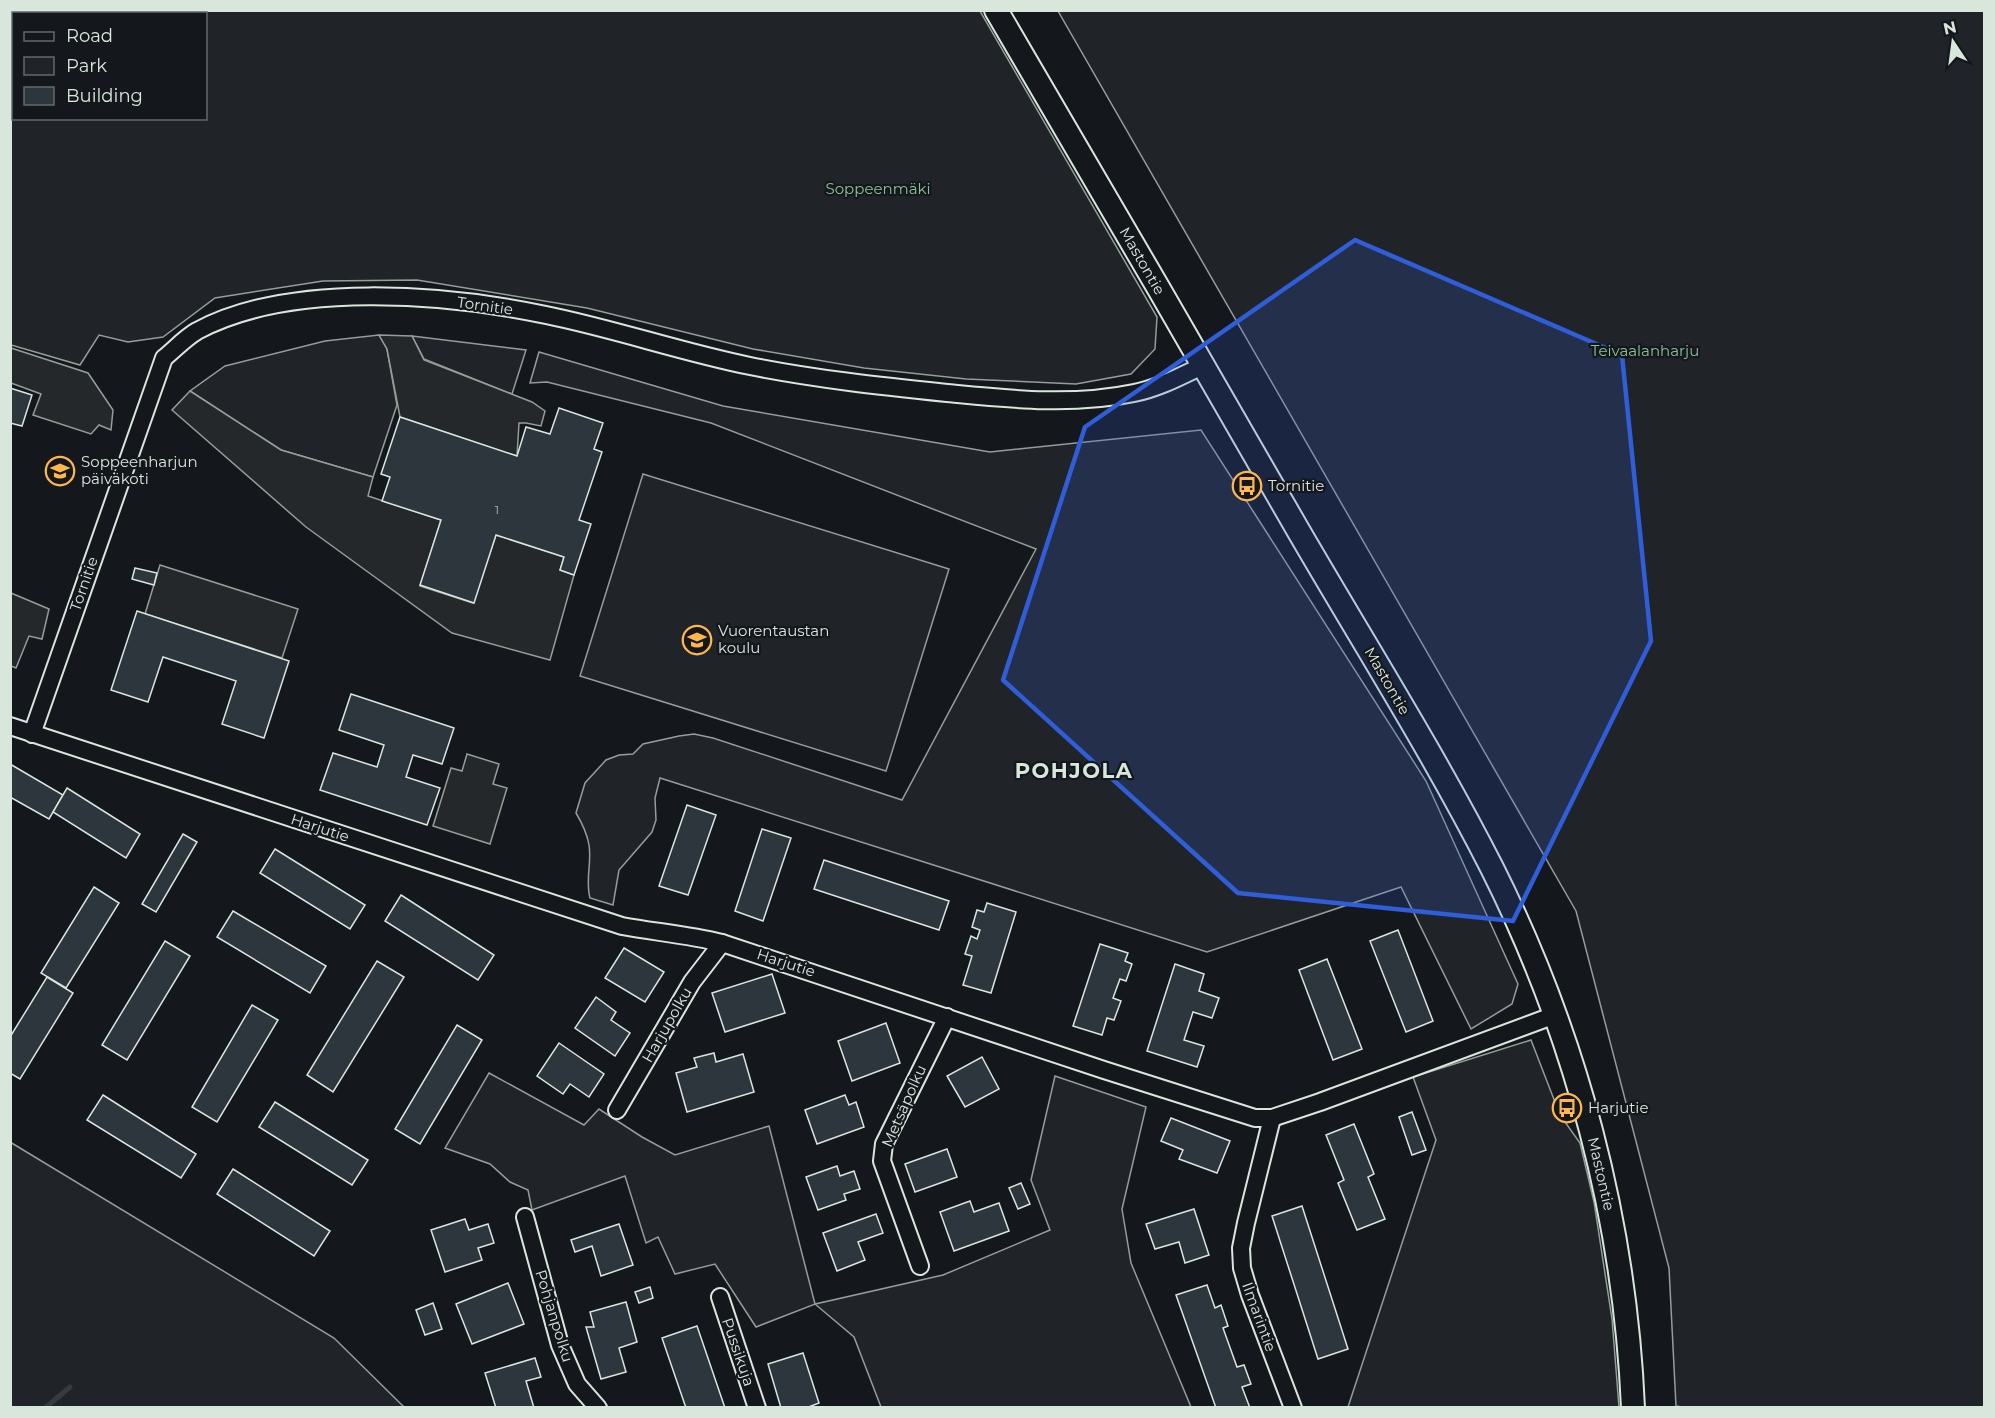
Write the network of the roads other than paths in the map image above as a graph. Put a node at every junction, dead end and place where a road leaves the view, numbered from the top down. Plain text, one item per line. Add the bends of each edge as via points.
1 (996, 10) edge
2 (1204, 365) junction
3 (10, 726) edge
4 (32, 734) junction
5 (722, 943) junction
6 (1555, 1015) junction
7 (947, 1017) junction
8 (617, 1110) dead end
9 (1272, 1118) junction
10 (525, 1217) dead end
11 (920, 1266) dead end
12 (720, 1297) dead end
13 (598, 1407) edge
14 (757, 1407) edge
15 (1293, 1407) edge
16 (1633, 1407) edge

1 - 2 main road, Mastontie
2 - 4 street, Tornitie via 1137,392 1087,400 1028,400 807,377 546,315 456,301 344,297 284,304 234,316 195,333 164,358
2 - 6 main road, Mastontie via 1473,833 1511,909
3 - 4 street, Harjutie
4 - 5 street, Harjutie via 622,926
5 - 7 street, Harjutie
5 - 8 street, Harjupolku via 692,982
6 - 9 street, Harjutie
6 - 16 main road, Mastontie via 1607,1195 1625,1301
7 - 9 street, Harjutie via 1230,1111
7 - 11 street, Metsäpolku via 884,1144 882,1161
9 - 15 street, Ilmarintie via 1244,1231 1242,1268
10 - 13 street, Pohjanpolku via 560,1345 577,1384
12 - 14 street, Pussikuja

